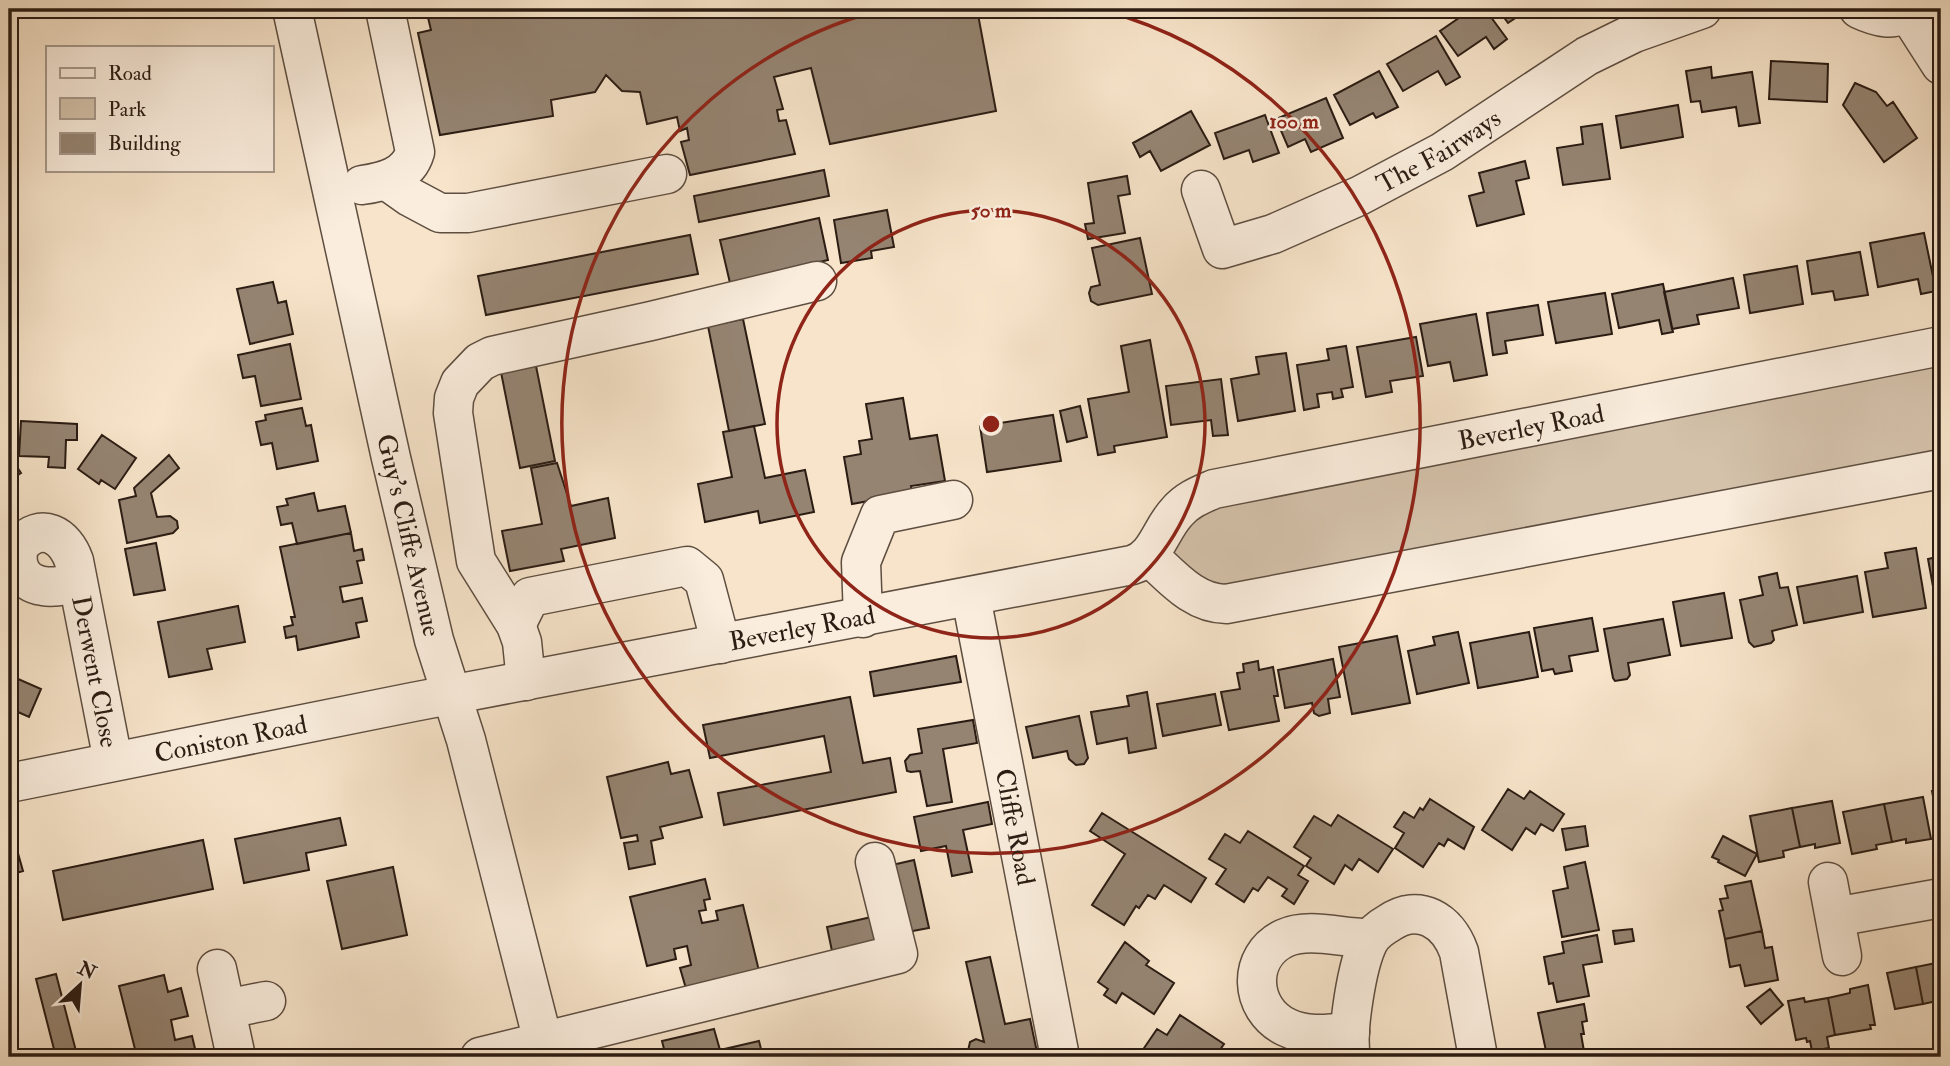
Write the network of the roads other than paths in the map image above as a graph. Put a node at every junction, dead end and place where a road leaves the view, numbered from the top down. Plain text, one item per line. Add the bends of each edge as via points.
1 (292, 9) edge
2 (385, 9) edge
3 (1702, 9) edge
4 (1859, 9) edge
5 (1908, 10) edge
6 (1941, 65) edge
7 (667, 174) dead end
8 (386, 180) junction
9 (332, 190) junction
10 (1200, 190) dead end
11 (817, 281) dead end
12 (1941, 346) edge
13 (1941, 469) edge
14 (953, 500) dead end
15 (1150, 557) junction
16 (76, 583) dead end
17 (971, 597) junction
18 (863, 618) junction
19 (516, 625) junction
20 (721, 644) junction
21 (526, 681) junction
22 (452, 695) junction
23 (113, 761) junction
24 (9, 783) edge
25 (875, 862) dead end
26 (1941, 898) edge
27 (1370, 938) junction
28 (1842, 956) dead end
29 (217, 969) dead end
30 (266, 1000) dead end
31 (226, 1009) junction
32 (1350, 1045) edge
33 (545, 1050) edge
34 (236, 1057) edge
35 (480, 1057) edge
36 (1060, 1057) edge
37 (1478, 1057) edge

1 - 9 street, Guy's Cliffe Avenue
2 - 8 street via 415,144 407,167
3 - 10 street, The Fairways via 1633,33 1587,56 1442,152 1359,196 1272,234 1222,249
4 - 5 street via 1887,18
5 - 6 street
7 - 8 street via 468,213 439,213
8 - 9 street
9 - 22 street, Guy's Cliffe Avenue via 434,640
11 - 19 street via 503,352 469,372 454,398 453,413 476,561
12 - 15 street, Beverley Road via 1214,489 1184,505 1162,532
13 - 15 street via 1226,604 1194,596
14 - 18 street via 880,515 860,562
15 - 17 street, Beverley Road via 1132,565
16 - 23 street, Derwent Close
17 - 18 street, Beverley Road
17 - 36 street, Cliffe Road
18 - 20 street, Beverley Road
19 - 20 street via 530,597 687,566 704,580
19 - 21 street
20 - 21 street, Beverley Road
21 - 22 street, Beverley Road
22 - 23 street, Coniston Road
22 - 33 street, Guy's Cliffe Avenue
23 - 24 street, Coniston Road
25 - 33 street via 898,954
26 - 28 street via 1831,899
27 - 32 street via 1360,969
27 - 32 street via 1311,934 1285,938 1264,954 1256,979 1264,1007 1285,1027
27 - 37 street via 1412,913 1428,915 1448,929 1459,952
29 - 31 street
30 - 31 street
31 - 34 street
33 - 35 street

